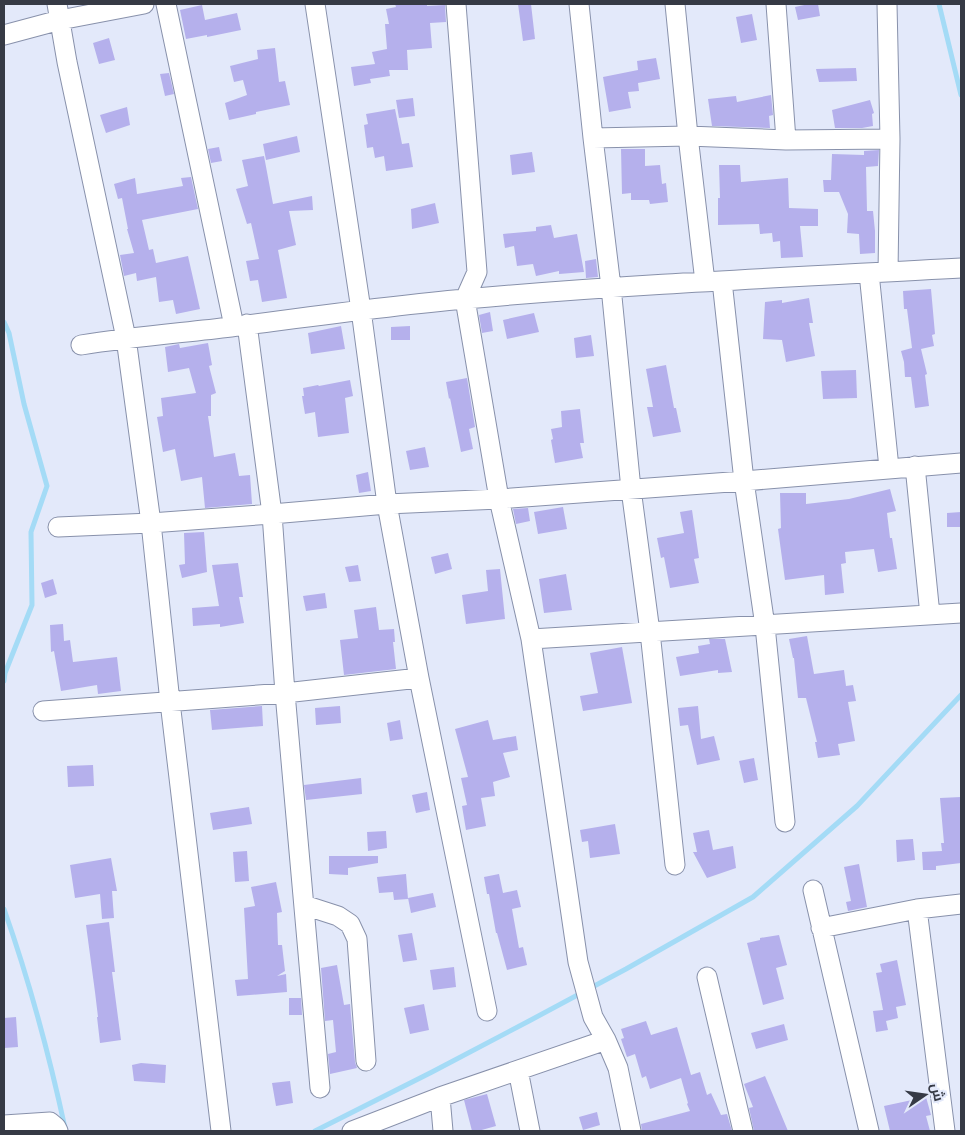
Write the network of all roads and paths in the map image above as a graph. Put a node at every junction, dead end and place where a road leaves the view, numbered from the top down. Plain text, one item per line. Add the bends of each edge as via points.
1 (144, 4) edge
2 (166, 4) edge
3 (314, 4) edge
4 (456, 4) edge
5 (579, 4) edge
6 (675, 4) edge
7 (776, 4) edge
8 (887, 4) edge
9 (58, 12) edge
10 (4, 35) edge
11 (688, 136) junction
12 (593, 138) junction
13 (890, 139) junction
14 (786, 140) junction
15 (961, 268) edge
16 (888, 272) junction
17 (869, 273) junction
18 (714, 282) junction
19 (611, 288) junction
20 (465, 299) junction
21 (361, 310) junction
22 (240, 325) junction
23 (126, 338) junction
24 (81, 345) dead end
25 (961, 462) edge
26 (915, 466) junction
27 (889, 468) junction
28 (744, 480) junction
29 (631, 489) junction
30 (499, 499) junction
31 (387, 504) junction
32 (272, 514) junction
33 (151, 523) junction
34 (58, 527) dead end
35 (961, 613) edge
36 (930, 615) junction
37 (765, 626) junction
38 (650, 632) junction
39 (530, 639) junction
40 (419, 678) junction
41 (285, 693) junction
42 (170, 702) junction
43 (43, 711) dead end
44 (785, 822) dead end
45 (675, 865) dead end
46 (813, 890) dead end
47 (961, 904) edge
48 (304, 905) junction
49 (917, 909) junction
50 (821, 928) junction
51 (707, 977) dead end
52 (488, 1011) dead end
53 (606, 1040) junction
54 (366, 1061) dead end
55 (518, 1070) junction
56 (320, 1088) dead end
57 (440, 1097) junction
58 (4, 1125) edge
59 (58, 1131) edge
60 (221, 1131) edge
61 (352, 1131) edge
62 (443, 1131) edge
63 (530, 1131) edge
64 (631, 1131) edge
65 (743, 1131) edge
66 (869, 1131) edge
67 (945, 1131) edge

1 - 9 street
2 - 22 street
3 - 21 street
4 - 20 street via 477,272
5 - 12 street
6 - 11 street
7 - 14 street
8 - 13 street
9 - 10 street
9 - 23 street
11 - 12 street
11 - 14 street
11 - 18 street
12 - 19 street
13 - 14 street
13 - 16 street
15 - 16 street
16 - 17 street
17 - 18 street
17 - 27 street
18 - 19 street
18 - 28 street
19 - 20 street
19 - 29 street
20 - 21 street
20 - 30 street
21 - 22 street
21 - 31 street
22 - 23 street
22 - 32 street
23 - 24 street
23 - 33 street
25 - 26 street
26 - 27 street
26 - 36 street
27 - 28 street
28 - 29 street
28 - 37 street
29 - 30 street
29 - 38 street
30 - 31 street
30 - 39 street
31 - 32 street
31 - 40 street
32 - 33 street
32 - 41 street
33 - 34 street
33 - 42 street
35 - 36 street
36 - 37 street
37 - 38 street
37 - 44 street
38 - 39 street
38 - 45 street
39 - 53 street via 578,962 594,1016
40 - 41 street
40 - 52 street
41 - 42 street
41 - 48 street
42 - 43 street
42 - 60 street
46 - 50 street
47 - 49 street
48 - 54 street via 338,916 350,924 357,939
48 - 56 street
49 - 50 street
49 - 67 street
50 - 66 street
51 - 65 street
53 - 55 street
53 - 64 street via 618,1068
55 - 57 street
55 - 63 street
57 - 61 street
57 - 62 street
58 - 59 street via 50,1122

